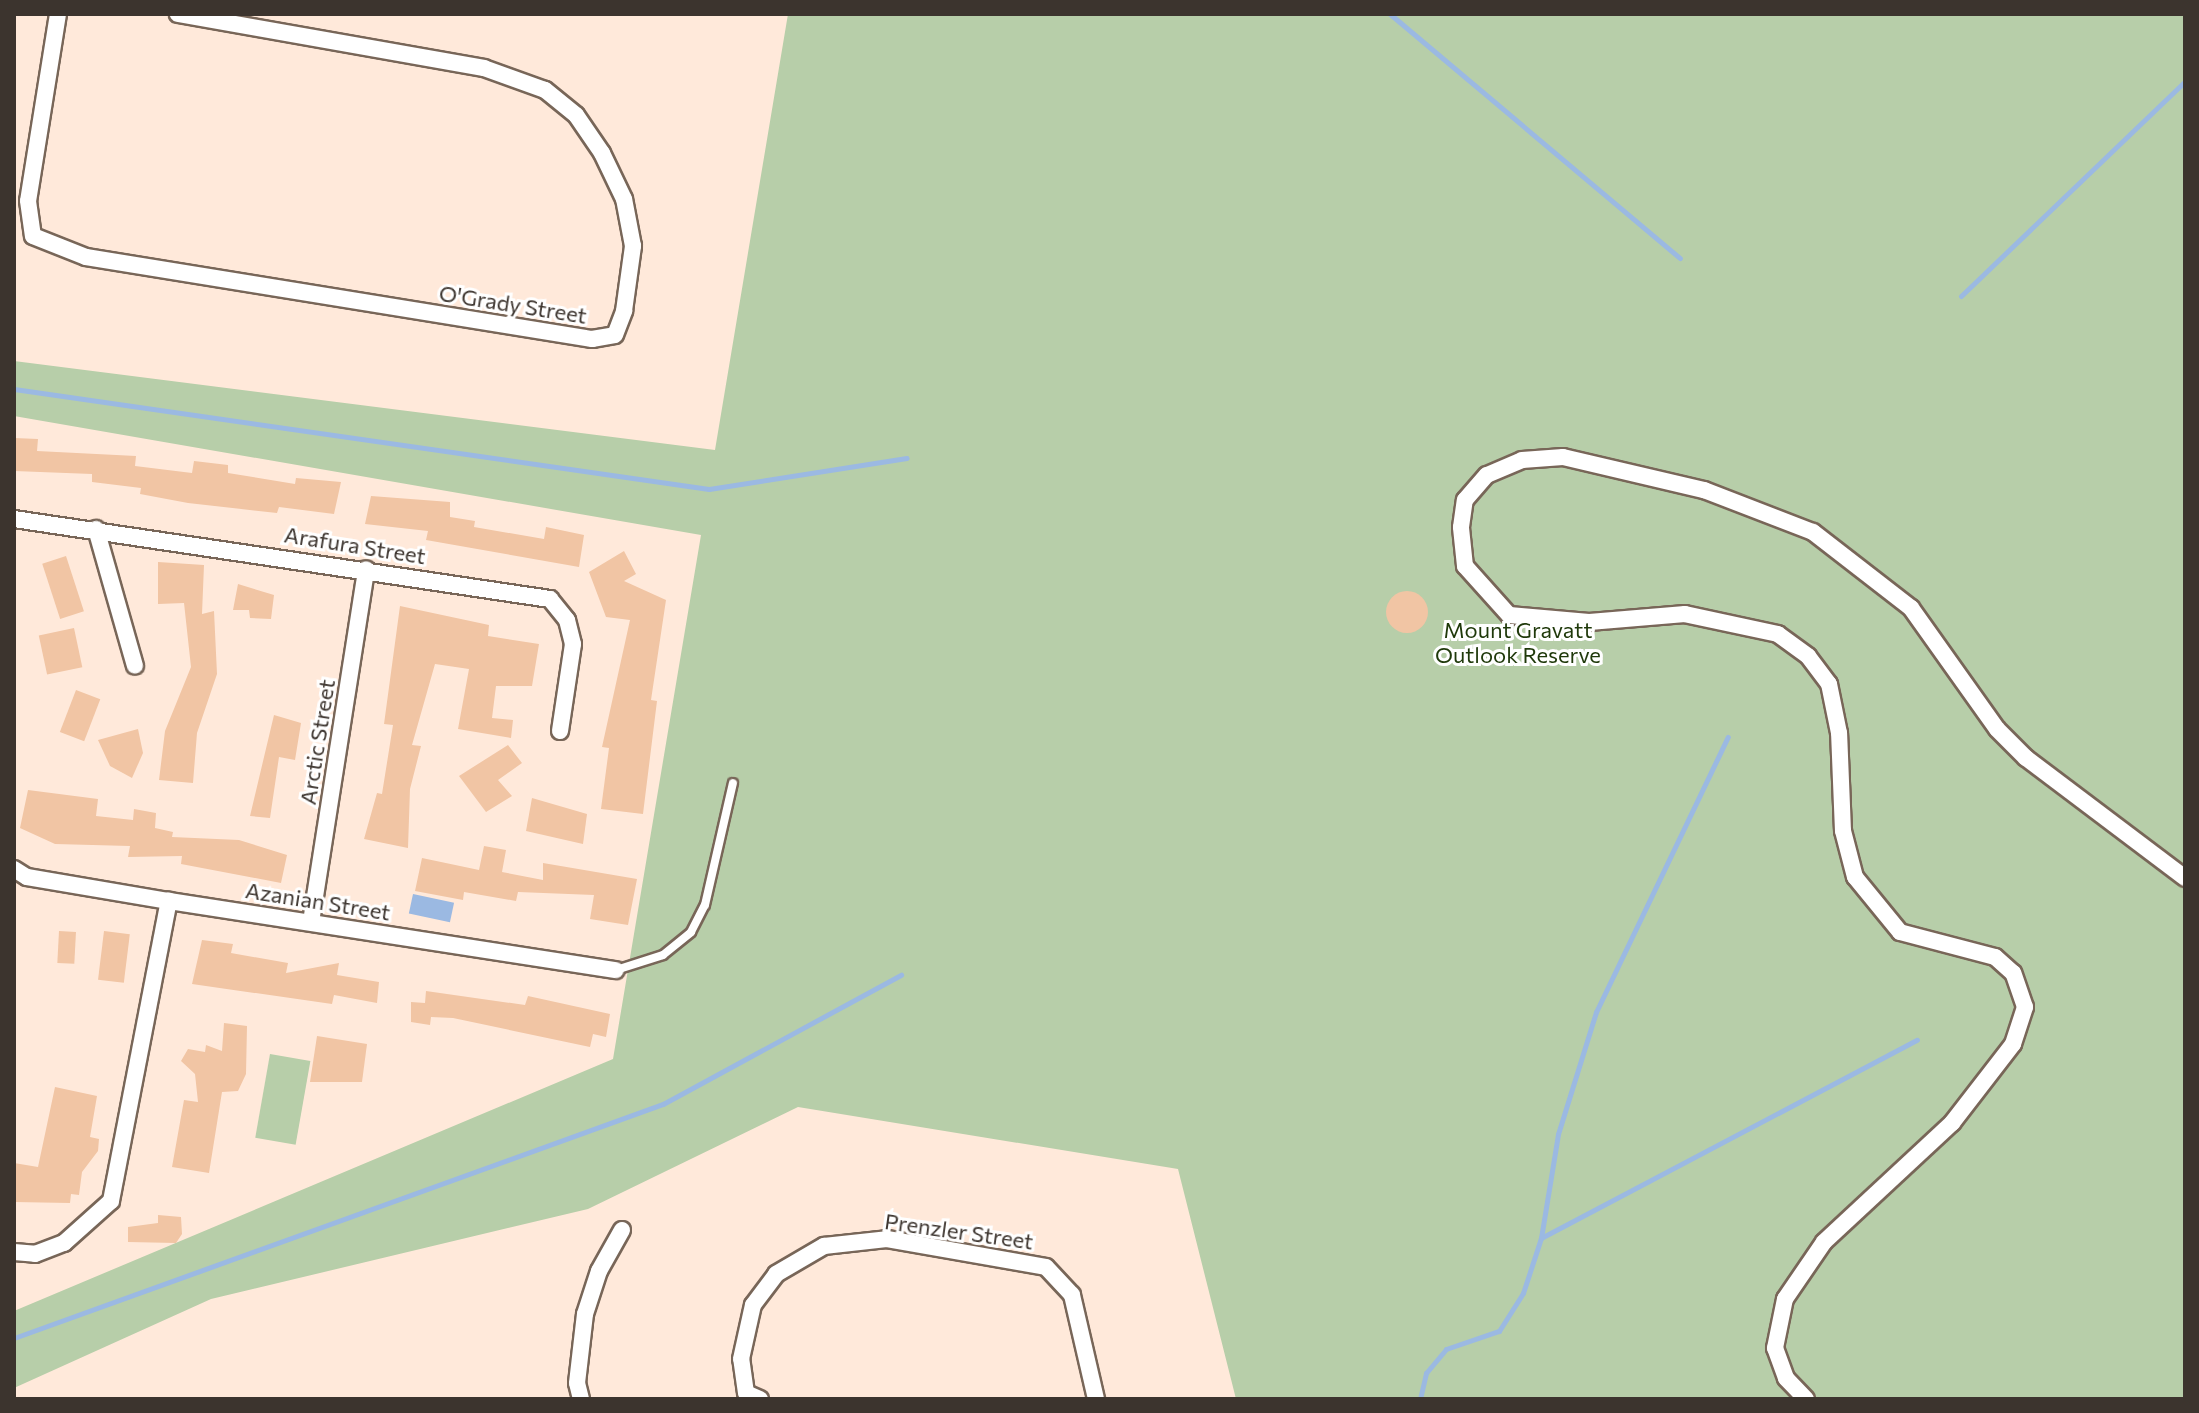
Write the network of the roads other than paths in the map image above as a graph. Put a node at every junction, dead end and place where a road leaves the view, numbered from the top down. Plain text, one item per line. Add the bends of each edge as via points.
1 (58, 14) edge
2 (189, 15) edge
3 (14, 519) edge
4 (96, 529) junction
5 (366, 569) junction
6 (135, 666) dead end
7 (560, 731) dead end
8 (733, 783) dead end
9 (14, 869) edge
10 (2185, 878) edge
11 (169, 901) junction
12 (311, 922) junction
13 (616, 970) joint
14 (622, 1230) dead end
15 (14, 1252) edge
16 (581, 1399) edge
17 (760, 1399) edge
18 (1096, 1399) edge
19 (1806, 1399) edge

1 - 2 street, O'Grady Street via 28,201 33,236 86,257 592,339 615,335 624,311 633,246 624,199 576,115 545,90 484,68
3 - 4 street, Arafura Street
4 - 5 street, Arafura Street
4 - 6 street
5 - 7 street, Arafura Street via 550,599 567,620 573,644
5 - 12 street, Arctic Street
8 - 13 lane via 705,905 691,932 663,955
9 - 11 street, Azanian Street via 27,877
10 - 19 street via 2026,758 1997,729 1911,608 1813,532 1704,490 1563,457 1522,460 1487,475 1465,500 1465,566 1509,615 1589,622 1685,614 1778,634 1808,656 1829,684 1839,733 1843,831 1855,877 1900,932 1995,957 2013,973 2025,1007 2013,1044 1952,1123 1824,1242 1785,1299 1775,1348 1786,1378
11 - 12 street, Azanian Street
11 - 15 street via 111,1201 64,1243 35,1254
12 - 13 street, Azanian Street
14 - 16 street via 599,1271 585,1314 577,1383
17 - 18 street, Prenzler Street via 746,1393 741,1359 753,1305 776,1274 824,1246 887,1239 1046,1267 1072,1295

